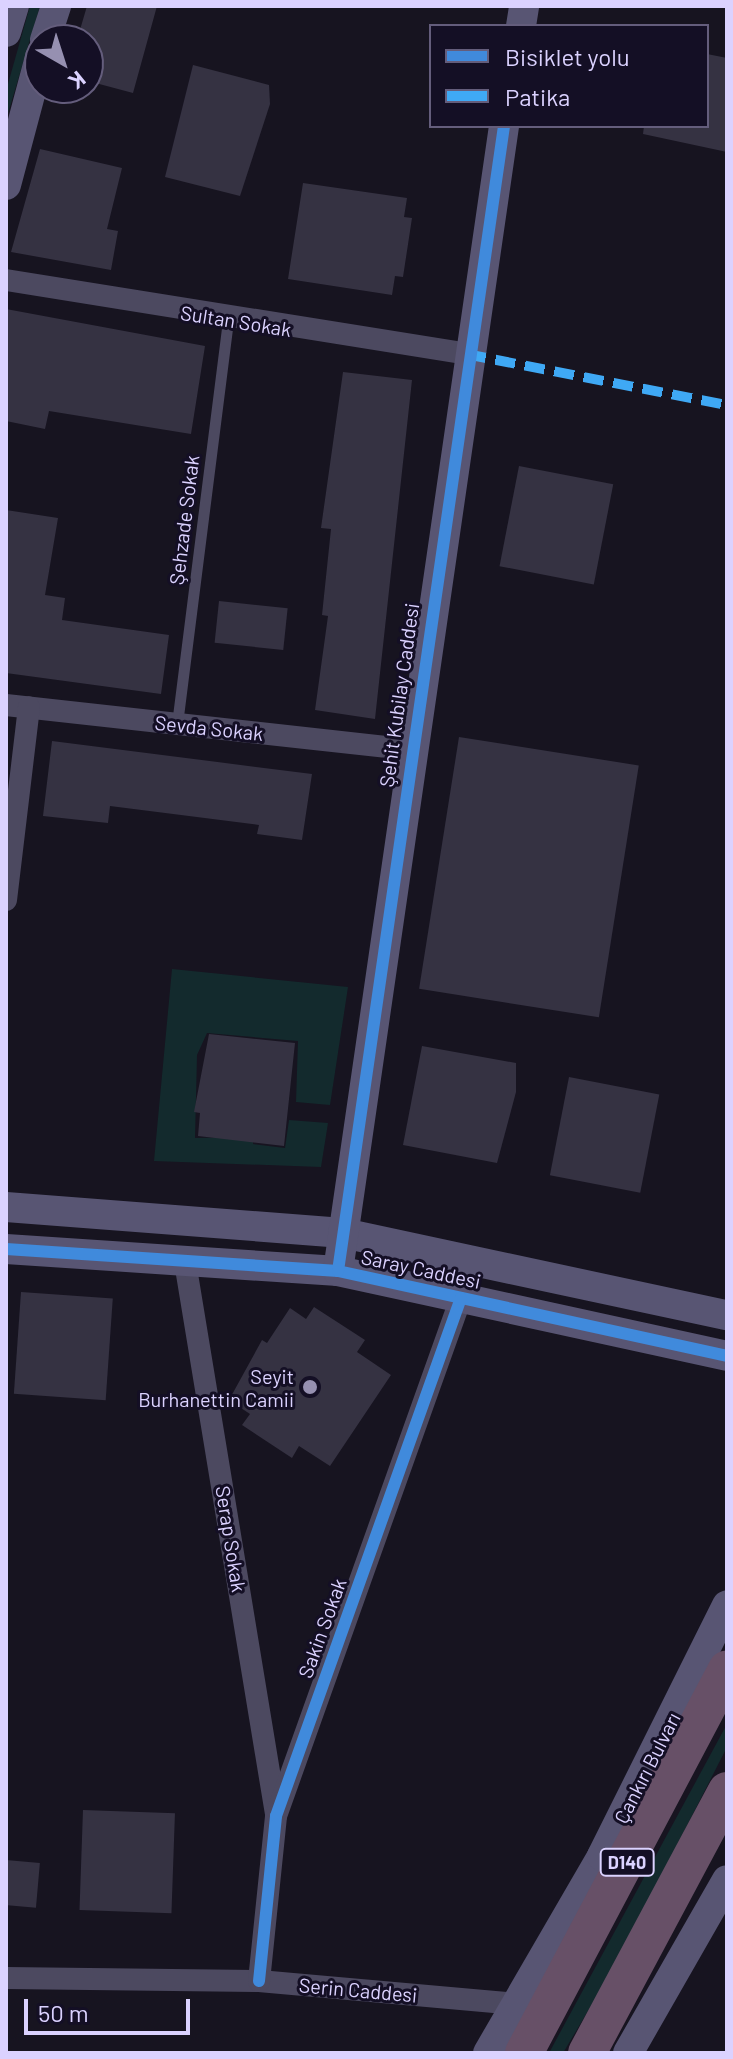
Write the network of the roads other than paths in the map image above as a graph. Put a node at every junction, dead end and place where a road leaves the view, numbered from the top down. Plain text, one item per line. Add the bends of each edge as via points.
1 (14, 6) edge
2 (6, 32) edge
3 (28, 104) edge
4 (504, 128) edge
5 (6, 185) edge
6 (6, 280) edge
7 (228, 321) junction
8 (466, 354) junction
9 (17, 706) edge
10 (177, 724) junction
11 (411, 750) junction
12 (6, 900) edge
13 (6, 1207) edge
14 (343, 1233) junction
15 (6, 1249) edge
16 (185, 1262) junction
17 (338, 1271) junction
18 (461, 1298) junction
19 (727, 1315) edge
20 (727, 1356) edge
21 (727, 1605) edge
22 (727, 1669) edge
23 (727, 1791) edge
24 (276, 1816) junction
25 (727, 1880) edge
26 (6, 1978) edge
27 (259, 1981) junction
28 (518, 2004) junction
29 (488, 2053) edge
30 (524, 2053) edge
31 (587, 2053) edge
32 (628, 2053) edge

1 - 2 street
3 - 5 street
4 - 8 street, Şehit Kubilay Caddesi
6 - 7 street, Sultan Sokak
7 - 8 street, Sultan Sokak
7 - 10 lane, Şehzade Sokak
8 - 11 street, Şehit Kubilay Caddesi
9 - 10 street, Sevda Sokak
9 - 12 street
10 - 11 street, Sevda Sokak
11 - 14 street, Şehit Kubilay Caddesi
13 - 14 street, Saray Caddesi
14 - 17 street, Şehit Kubilay Caddesi
14 - 19 street, Saray Caddesi
15 - 16 street, Saray Caddesi
16 - 17 street, Saray Caddesi
16 - 24 street, Serap Sokak
17 - 18 street, Saray Caddesi
18 - 20 street, Saray Caddesi
18 - 24 street, Sakin Sokak
21 - 28 street, Çankırı Bulvarı via 602,1856
22 - 30 highway, Çankırı Bulvarı / D140
23 - 31 highway, D140
24 - 27 street, Sakin Sokak
25 - 32 street
26 - 27 street, Serin Caddesi
27 - 28 street, Serin Caddesi
28 - 29 street, Çankırı Bulvarı

